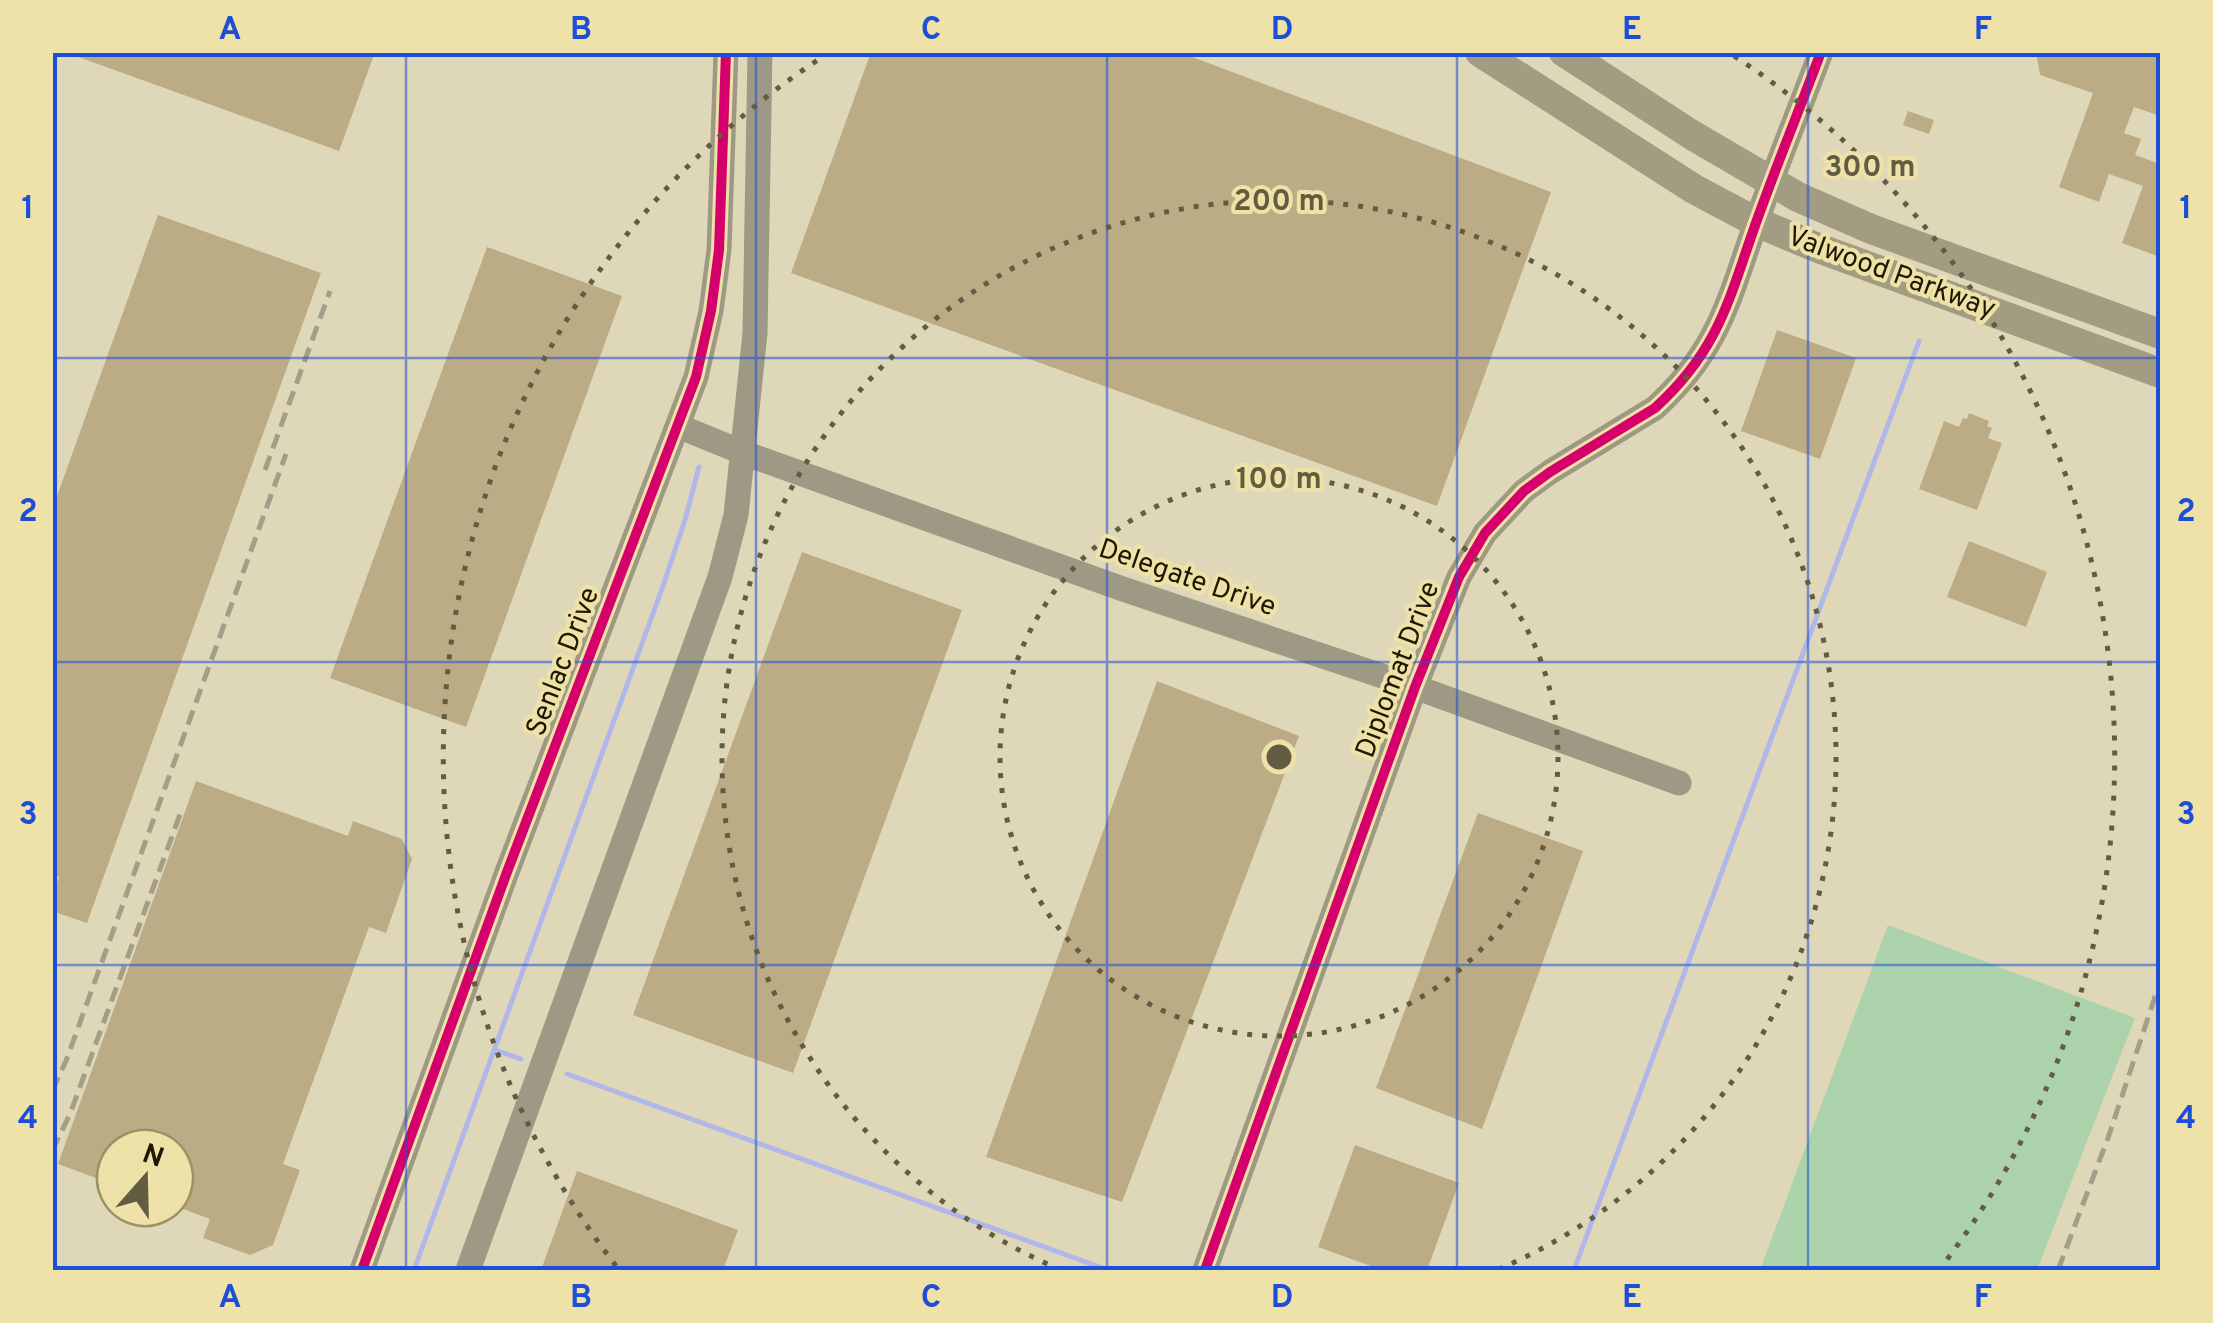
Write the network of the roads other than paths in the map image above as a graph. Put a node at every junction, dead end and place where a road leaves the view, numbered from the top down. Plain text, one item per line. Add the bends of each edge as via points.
1 (726, 52) edge
2 (760, 52) edge
3 (1480, 52) edge
4 (1564, 52) edge
5 (1820, 52) edge
6 (1771, 183) junction
7 (1756, 222) junction
8 (2004, 277) junction
9 (1992, 311) junction
10 (2160, 334) edge
11 (2160, 374) edge
12 (678, 426) junction
13 (744, 453) junction
14 (1415, 687) junction
15 (1678, 783) dead end
16 (362, 1270) edge
17 (468, 1270) edge
18 (1205, 1270) edge

1 - 12 street, Senlac Drive via 720,250 696,377
2 - 13 street via 754,333
3 - 7 main road, Valwood Parkway
4 - 6 main road, Valwood Parkway
5 - 6 street, Diplomat Drive
6 - 7 street, Diplomat Drive
6 - 8 main road, Valwood Parkway
7 - 9 main road, Valwood Parkway
7 - 14 street, Diplomat Drive via 1725,312 1693,368 1656,408 1536,481 1500,516 1459,576
8 - 9 main road
8 - 10 main road, Valwood Parkway
9 - 11 main road, Valwood Parkway
12 - 13 street, Delegate Drive
12 - 16 street, Senlac Drive
13 - 14 street, Delegate Drive
13 - 17 street via 720,577
14 - 15 street, Delegate Drive
14 - 18 street, Diplomat Drive

